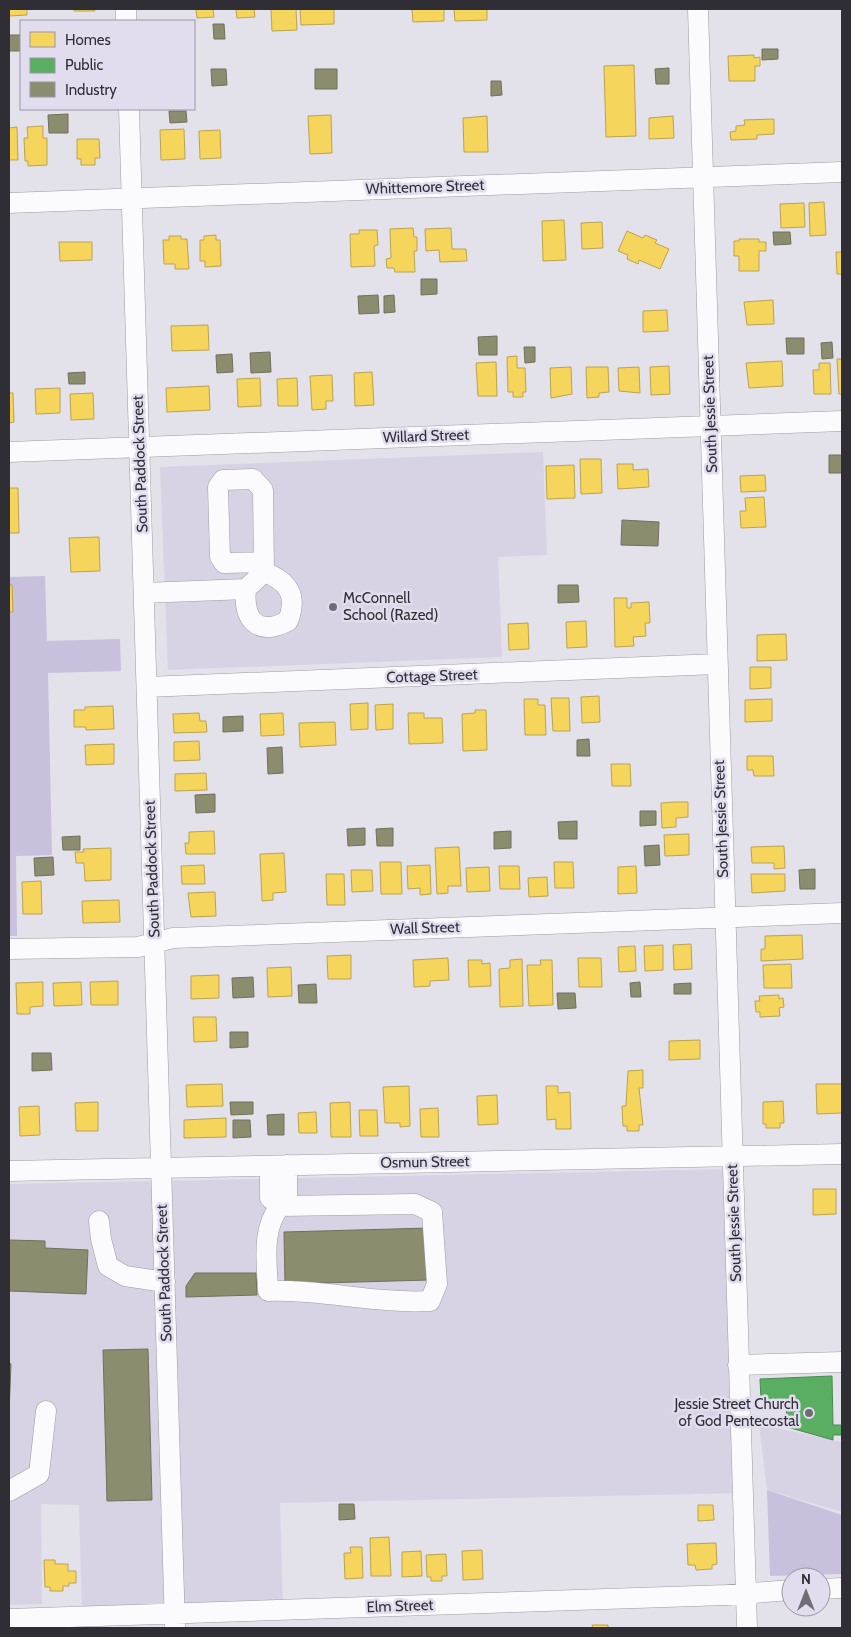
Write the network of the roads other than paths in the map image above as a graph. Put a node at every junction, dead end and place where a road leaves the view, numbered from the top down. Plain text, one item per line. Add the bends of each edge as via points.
1 (698, 9) edge
2 (129, 110) edge
3 (842, 172) edge
4 (702, 177) junction
5 (132, 198) junction
6 (9, 203) edge
7 (842, 421) edge
8 (710, 426) junction
9 (139, 447) junction
10 (9, 452) edge
11 (246, 589) junction
12 (144, 593) junction
13 (717, 664) junction
14 (147, 687) junction
15 (842, 913) edge
16 (724, 917) junction
17 (154, 942) junction
18 (9, 949) edge
19 (842, 1154) edge
20 (732, 1156) junction
21 (278, 1165) junction
22 (161, 1168) junction
23 (9, 1171) edge
24 (280, 1206) junction
25 (100, 1221) dead end
26 (164, 1282) junction
27 (842, 1362) edge
28 (738, 1365) junction
29 (46, 1411) dead end
30 (9, 1491) edge
31 (781, 1591) edge
32 (746, 1593) junction
33 (9, 1619) edge
34 (175, 1621) edge
35 (747, 1628) edge

1 - 4 street, South Jessie Street
2 - 5 street, South Paddock Street
3 - 4 street, Whittemore Street
4 - 5 street, Whittemore Street
4 - 8 street, South Jessie Street
5 - 6 street, Whittemore Street
5 - 9 street, South Paddock Street
7 - 8 street, Willard Street
8 - 9 street, Willard Street
8 - 13 street, South Jessie Street
9 - 10 street, Willard Street
9 - 12 street, South Paddock Street
11 - 11 street via 263,567 289,590 293,599 288,621 276,627 261,626 250,620 244,606
11 - 12 street
12 - 14 street, South Paddock Street
13 - 14 street, Cottage Street
13 - 16 street, South Jessie Street
14 - 17 street, South Paddock Street
15 - 16 street, Wall Street
16 - 17 street, Wall Street via 173,938
16 - 20 street, South Jessie Street
17 - 18 street, Wall Street via 138,947
17 - 22 street, South Paddock Street
19 - 20 street, Osmun Street
20 - 21 street, Osmun Street
20 - 28 street, South Jessie Street
21 - 22 street, Osmun Street
21 - 24 street via 270,1198
22 - 23 street, Osmun Street
22 - 26 street, South Paddock Street
24 - 24 street via 415,1204 432,1212 437,1284 430,1301 268,1291 266,1238 271,1217
25 - 26 street via 108,1266 125,1276
26 - 34 street, South Paddock Street
27 - 28 street
28 - 32 street, South Jessie Street
29 - 30 street via 39,1474
31 - 32 street, Elm Street
32 - 34 street, Elm Street
32 - 35 street, South Jessie Street
33 - 34 street, Elm Street

